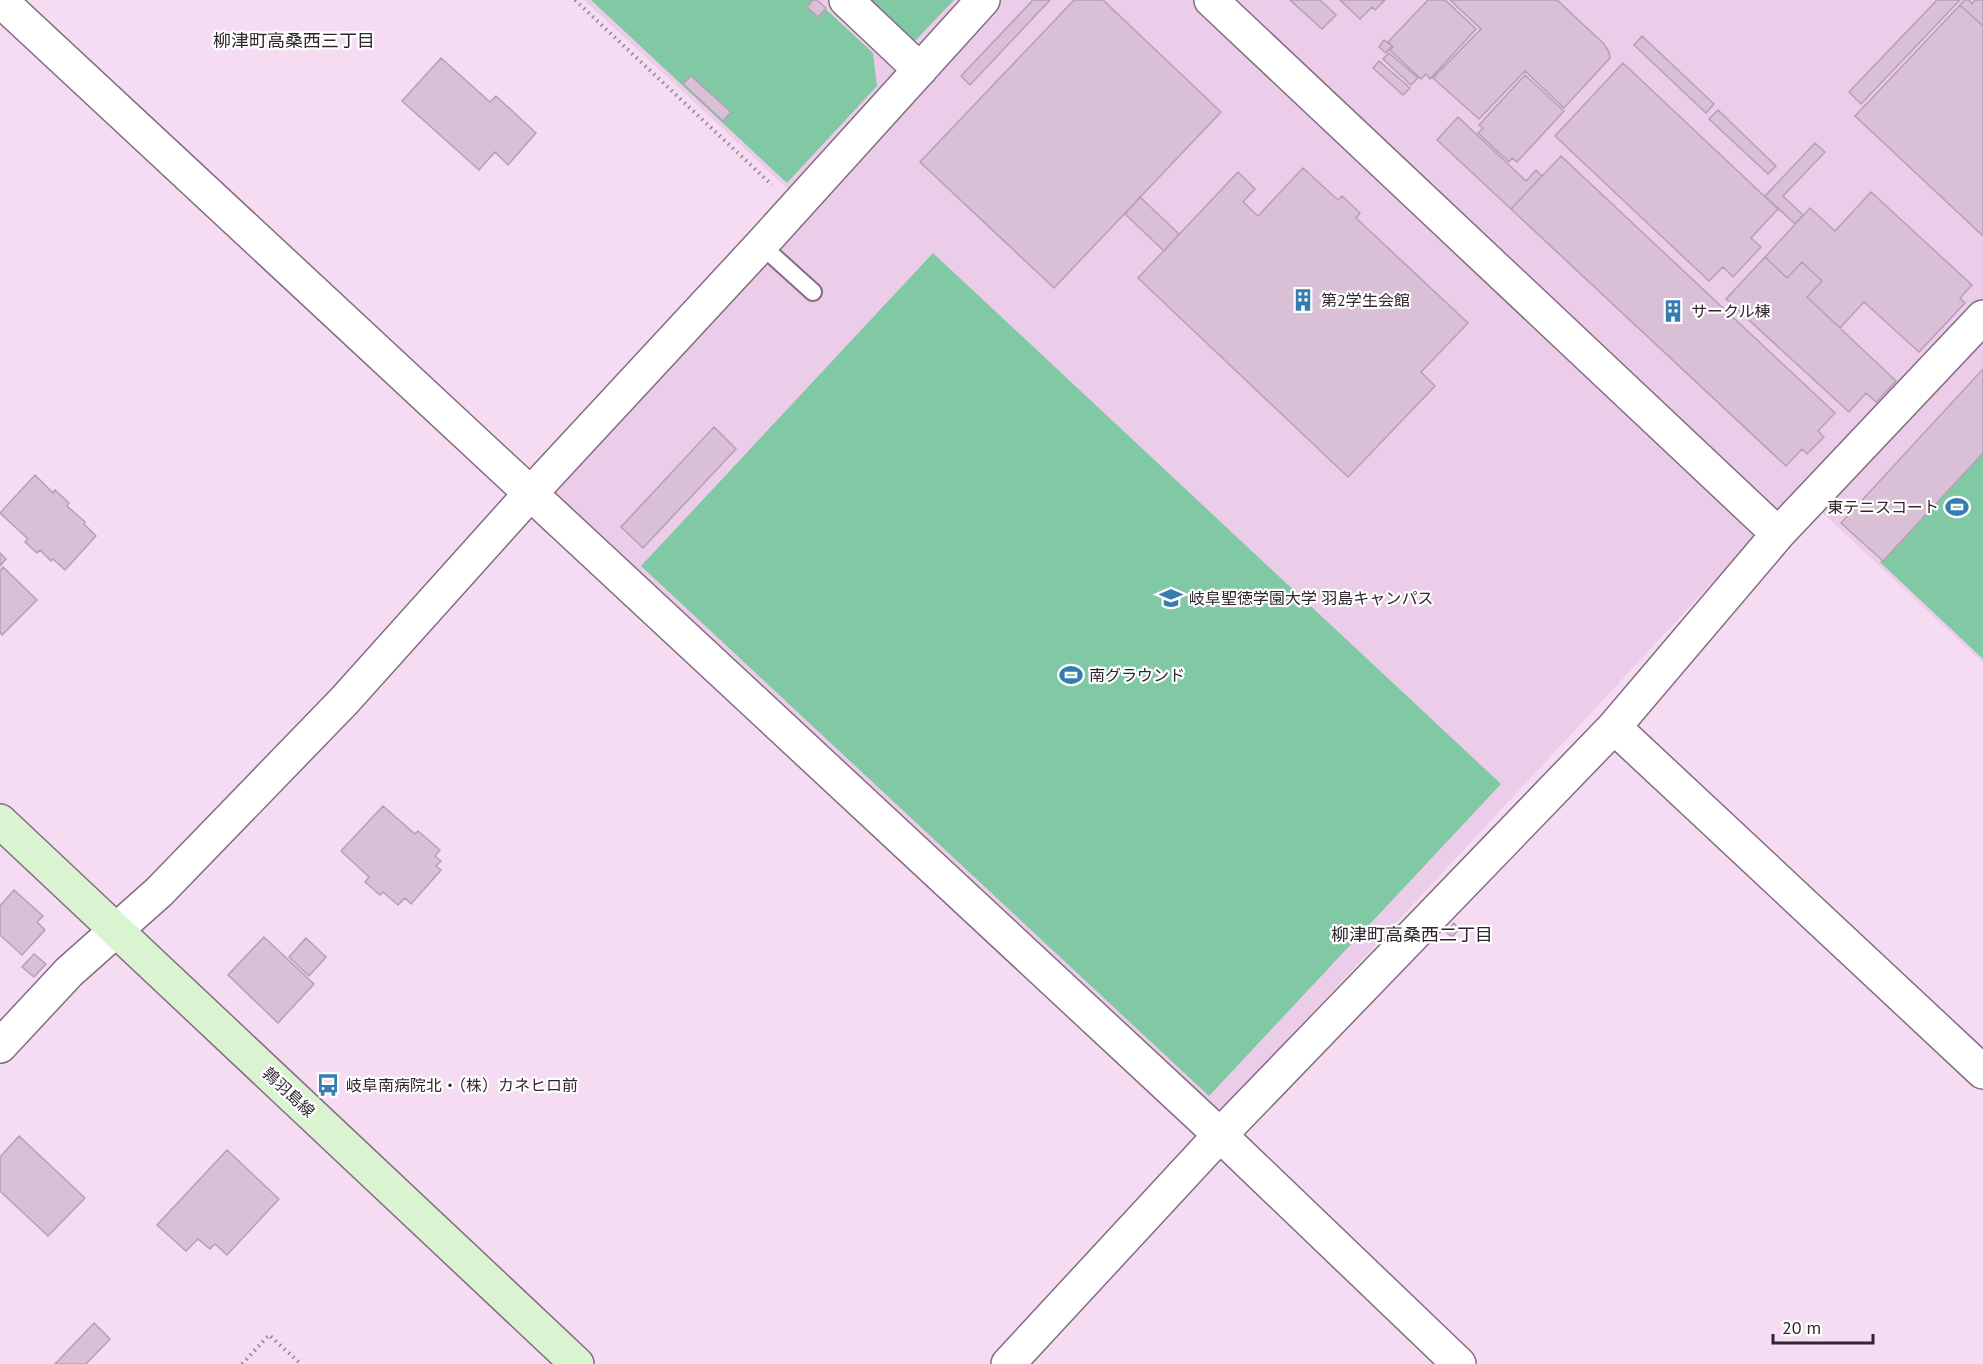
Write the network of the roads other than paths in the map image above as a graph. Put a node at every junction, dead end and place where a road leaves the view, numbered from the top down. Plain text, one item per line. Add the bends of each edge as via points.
1 (0, 0) edge
2 (846, 0) edge
3 (983, 0) edge
4 (1211, 0) edge
5 (920, 70) junction
6 (761, 245) junction
7 (813, 292) dead end
8 (1983, 317) edge
9 (530, 494) junction
10 (1778, 534) junction
11 (1614, 727) junction
12 (0, 821) edge
13 (117, 930) junction
14 (0, 1046) edge
15 (1983, 1072) edge
16 (1220, 1134) junction
17 (577, 1364) edge
18 (1008, 1364) edge
19 (1459, 1364) edge

1 - 9 street
2 - 5 street
3 - 5 street
4 - 10 street
5 - 6 street
6 - 7 lane
6 - 9 street
8 - 10 street
9 - 13 street via 344,700 159,892
9 - 16 street
10 - 11 street
11 - 15 street
11 - 16 street
12 - 13 main road, 鶉羽島線
13 - 14 street via 69,972
13 - 17 main road, 鶉羽島線
16 - 18 street
16 - 19 street

